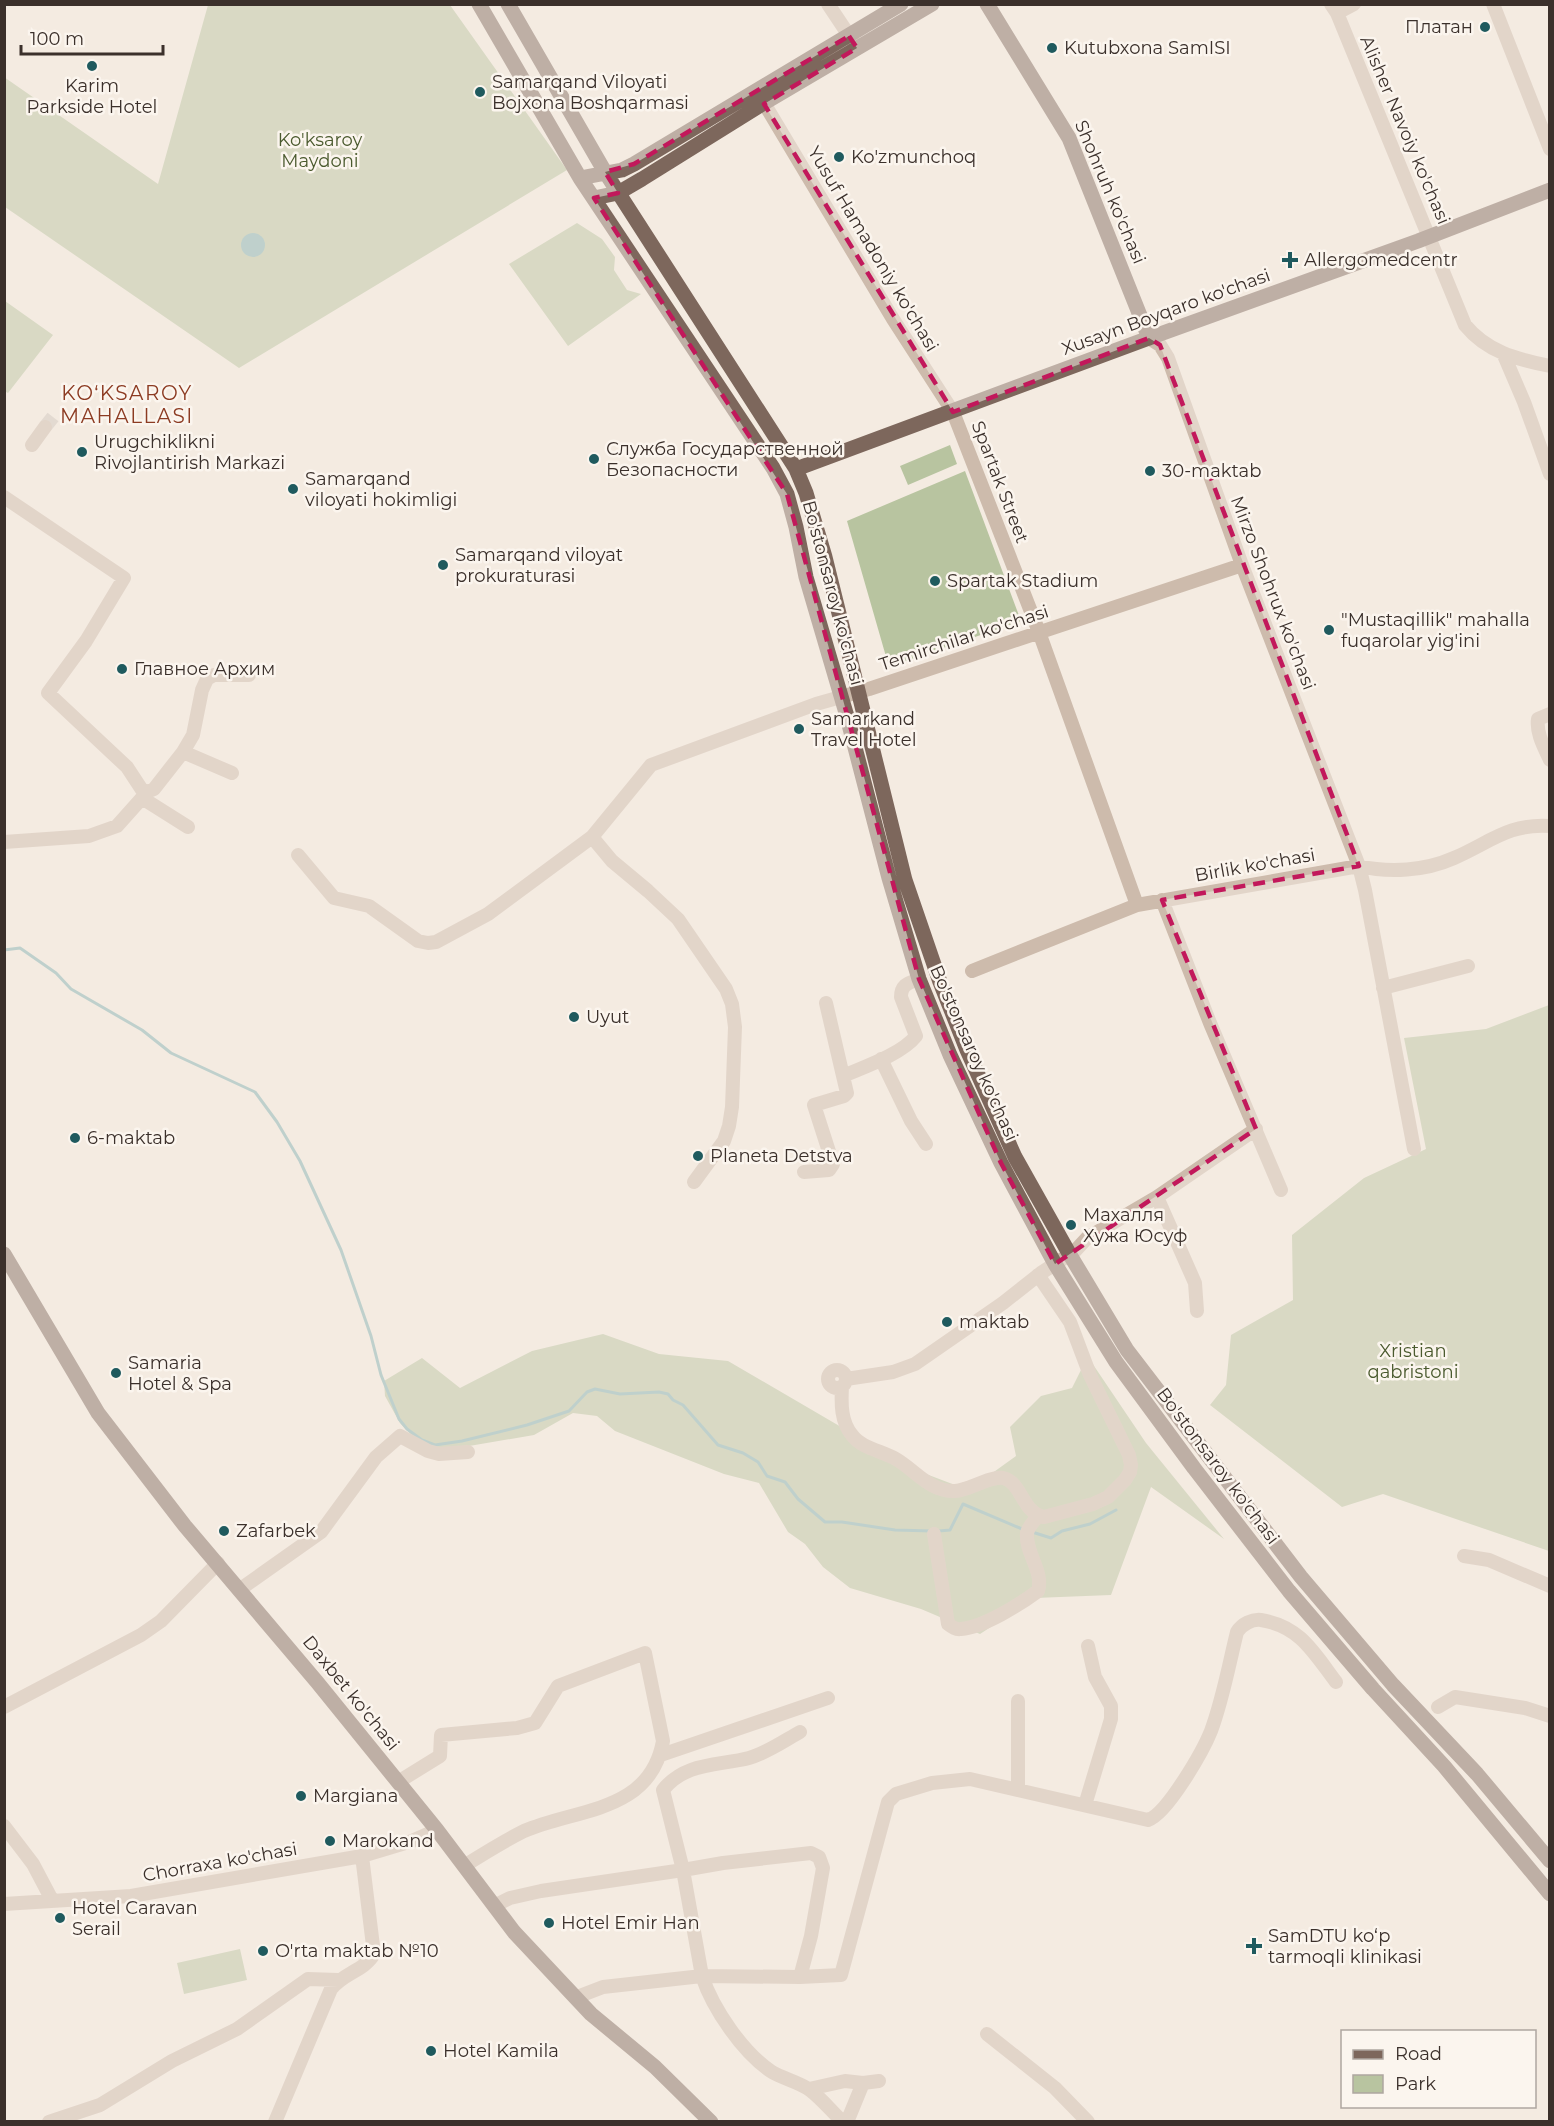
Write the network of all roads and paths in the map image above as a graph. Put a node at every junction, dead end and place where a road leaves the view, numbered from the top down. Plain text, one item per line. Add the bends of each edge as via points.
1 (479, 4) edge
2 (508, 4) edge
3 (828, 4) edge
4 (901, 4) edge
5 (932, 4) edge
6 (987, 4) edge
7 (1354, 4) edge
8 (1492, 4) edge
9 (1334, 9) edge
10 (853, 42) junction
11 (764, 104) junction
12 (1550, 149) edge
13 (605, 172) junction
14 (580, 178) junction
15 (1550, 190) edge
16 (618, 192) junction
17 (594, 198) junction
18 (1430, 237) junction
19 (1149, 338) junction
20 (1503, 353) junction
21 (1550, 366) edge
22 (953, 412) junction
23 (45, 427) tunnel mouth
24 (32, 445) dead end
25 (796, 469) junction
26 (1550, 474) edge
27 (4, 497) edge
28 (1242, 565) junction
29 (1039, 632) junction
30 (249, 675) dead end
31 (863, 690) junction
32 (841, 696) junction
33 (1550, 714) edge
34 (183, 752) junction
35 (1550, 760) edge
36 (232, 773) dead end
37 (143, 796) junction
38 (1550, 826) edge
39 (188, 827) dead end
40 (592, 837) junction
41 (4, 842) edge
42 (298, 855) dead end
43 (1359, 866) junction
44 (1162, 900) junction
45 (1137, 905) junction
46 (1468, 966) dead end
47 (972, 971) dead end
48 (919, 980) junction
49 (1383, 988) junction
50 (826, 1003) dead end
51 (881, 1059) junction
52 (843, 1076) junction
53 (1256, 1129) junction
54 (926, 1144) dead end
55 (1414, 1149) dead end
56 (804, 1172) dead end
57 (694, 1182) dead end
58 (1281, 1190) dead end
59 (1157, 1197) junction
60 (4, 1254) edge
61 (1070, 1255) junction
62 (1055, 1264) junction
63 (1038, 1275) junction
64 (1197, 1311) dead end
65 (468, 1452) dead end
66 (1038, 1516) junction
67 (934, 1534) dead end
68 (1464, 1556) dead end
69 (218, 1563) junction
70 (1550, 1586) edge
71 (239, 1590) junction
72 (1088, 1646) dead end
73 (1335, 1682) dead end
74 (828, 1698) dead end
75 (1018, 1701) dead end
76 (4, 1707) edge
77 (1438, 1707) dead end
78 (1550, 1716) edge
79 (800, 1732) dead end
80 (660, 1758) junction
81 (398, 1782) junction
82 (1018, 1788) junction
83 (1085, 1805) junction
84 (4, 1826) edge
85 (437, 1830) junction
86 (362, 1856) junction
87 (1550, 1861) edge
88 (464, 1866) junction
89 (683, 1870) junction
90 (1550, 1894) edge
91 (52, 1899) junction
92 (4, 1904) edge
93 (494, 1906) junction
94 (702, 1976) junction
95 (800, 1977) junction
96 (338, 1980) junction
97 (577, 1997) junction
98 (987, 2034) dead end
99 (879, 2081) dead end
100 (863, 2083) junction
101 (809, 2089) junction
102 (53, 2121) edge
103 (275, 2121) edge
104 (711, 2121) edge
105 (845, 2121) edge
106 (1088, 2121) edge

1 - 14 main road, Bo'stonsaroy ko'chasi
2 - 13 main road, Bo'stonsaroy ko'chasi
3 - 10 street
4 - 10 main road
5 - 10 main road
6 - 19 main road, Shohruh ko'chasi via 1069,138
7 - 9 street
8 - 12 street
9 - 18 street, Alisher Navoiy ko'chasi
10 - 11 main road
10 - 13 main road via 634,165
11 - 16 main road
11 - 22 street, Yusuf Hamadoniy ko'chasi
13 - 14 main road
13 - 16 main road, Bo'stonsaroy ko'chasi
14 - 17 main road, Bo'stonsaroy ko'chasi
15 - 18 main road, Xusayn Boyqaro ko'chasi
16 - 17 main road
16 - 25 main road, Bo'stonsaroy ko'chasi
17 - 32 main road, Bo'stonsaroy ko'chasi via 787,494 806,577
18 - 19 main road, Xusayn Boyqaro ko'chasi
18 - 20 street, Alisher Navoiy ko'chasi via 1465,325 1475,338
19 - 22 main road, Xusayn Boyqaro ko'chasi
19 - 28 street, Mirzo Shohrux ko'chasi via 1160,345 1168,358
20 - 21 street, Alisher Navoiy ko'chasi
20 - 26 street
22 - 25 main road, Xusayn Boyqaro ko'chasi
22 - 29 street, Spartak Street
23 - 24 street
25 - 31 main road, Bo'stonsaroy ko'chasi
27 - 37 street via 124,578 86,641 48,693 127,767
28 - 29 street, Temirchilar ko'chasi
28 - 43 street, Mirzo Shohrux ko'chasi
29 - 31 street, Temirchilar ko'chasi
29 - 45 street, Spartak Street
30 - 34 street via 214,675 207,679 193,735
31 - 32 street, Temirchilar ko'chasi
31 - 61 main road, Bo'stonsaroy ko'chasi via 905,880 940,982 1015,1157
32 - 40 street, Temirchilar ko'chasi via 651,765
32 - 48 main road, Bo'stonsaroy ko'chasi
33 - 35 street via 1537,723
34 - 36 street
34 - 37 street via 154,789
37 - 39 street
37 - 41 street via 117,826 89,836
38 - 43 street, Birlik ko'chasi via 1537,825 1500,834 1453,859 1426,867 1378,870
40 - 42 street, Temirchilar ko'chasi via 488,914 428,943 418,941 369,906 334,898
40 - 57 street via 612,861 678,919 732,1004 735,1027 729,1126 719,1148
43 - 44 street, Birlik ko'chasi
43 - 49 street, Mirzo Shohrux ko'chasi
44 - 45 street, Birlik ko'chasi
44 - 53 street
45 - 47 street, Birlik ko'chasi
46 - 49 street
48 - 51 street via 901,990 916,1036
48 - 62 main road, Bo'stonsaroy ko'chasi via 996,1153
49 - 55 street, Mirzo Shohrux ko'chasi
50 - 52 street
51 - 52 street
51 - 54 street
52 - 56 street via 846,1095 814,1105 832,1167
53 - 58 street
53 - 59 street
59 - 61 street via 1087,1238
59 - 64 street via 1195,1283
60 - 69 main road, Daxbet ko'chasi via 98,1413
61 - 62 street
61 - 87 main road, Bo'stonsaroy ko'chasi via 1127,1350 1301,1577
62 - 63 street
62 - 90 main road, Bo'stonsaroy ko'chasi via 1116,1362 1289,1591 1444,1766
63 - 66 street via 1070,1322 1131,1465 1125,1480 1108,1497 1053,1516
63 - 66 street via 915,1364 844,1383 841,1406 845,1426 853,1437 896,1459 918,1477 953,1491 1006,1479
65 - 71 street via 439,1454 400,1436 376,1457 321,1532
66 - 67 street via 1027,1534 1040,1581 1038,1591 983,1623 961,1629 948,1624
68 - 70 street via 1489,1560
69 - 71 main road, Daxbet ko'chasi
69 - 76 street via 161,1621 141,1635
71 - 81 main road, Daxbet ko'chasi
72 - 83 street via 1095,1677 1111,1706 1111,1719
73 - 83 street via 1295,1632 1278,1623 1245,1623 1238,1632 1210,1732 1161,1813 1148,1820
74 - 80 street
75 - 82 street
77 - 78 street via 1455,1697
79 - 89 street via 760,1755 685,1772 663,1790
80 - 81 street via 663,1741 645,1653 558,1686 534,1723 441,1735 440,1756
80 - 88 street via 653,1770 619,1802 525,1831
81 - 85 main road, Daxbet ko'chasi
82 - 83 street
82 - 95 street via 957,1779 891,1797 841,1975
84 - 91 street via 33,1864
85 - 86 street, Chorraxa ko'chasi
85 - 88 main road, Daxbet ko'chasi
86 - 91 street, Chorraxa ko'chasi via 131,1896
86 - 96 street via 374,1954 359,1969
88 - 93 main road, Daxbet ko'chasi
89 - 93 street via 541,1891
89 - 94 street
89 - 95 street via 811,1853 819,1857 823,1868
91 - 92 street, Chorraxa ko'chasi
93 - 97 main road, Daxbet ko'chasi
94 - 95 street
94 - 97 street via 603,1987
94 - 101 street via 730,2030 754,2057 772,2072
96 - 102 street via 308,1979 237,2029 172,2061 100,2105
96 - 103 street
97 - 104 main road, Daxbet ko'chasi
98 - 106 street via 1055,2088
99 - 100 street
100 - 101 street via 845,2081
100 - 105 street
101 - 105 street

